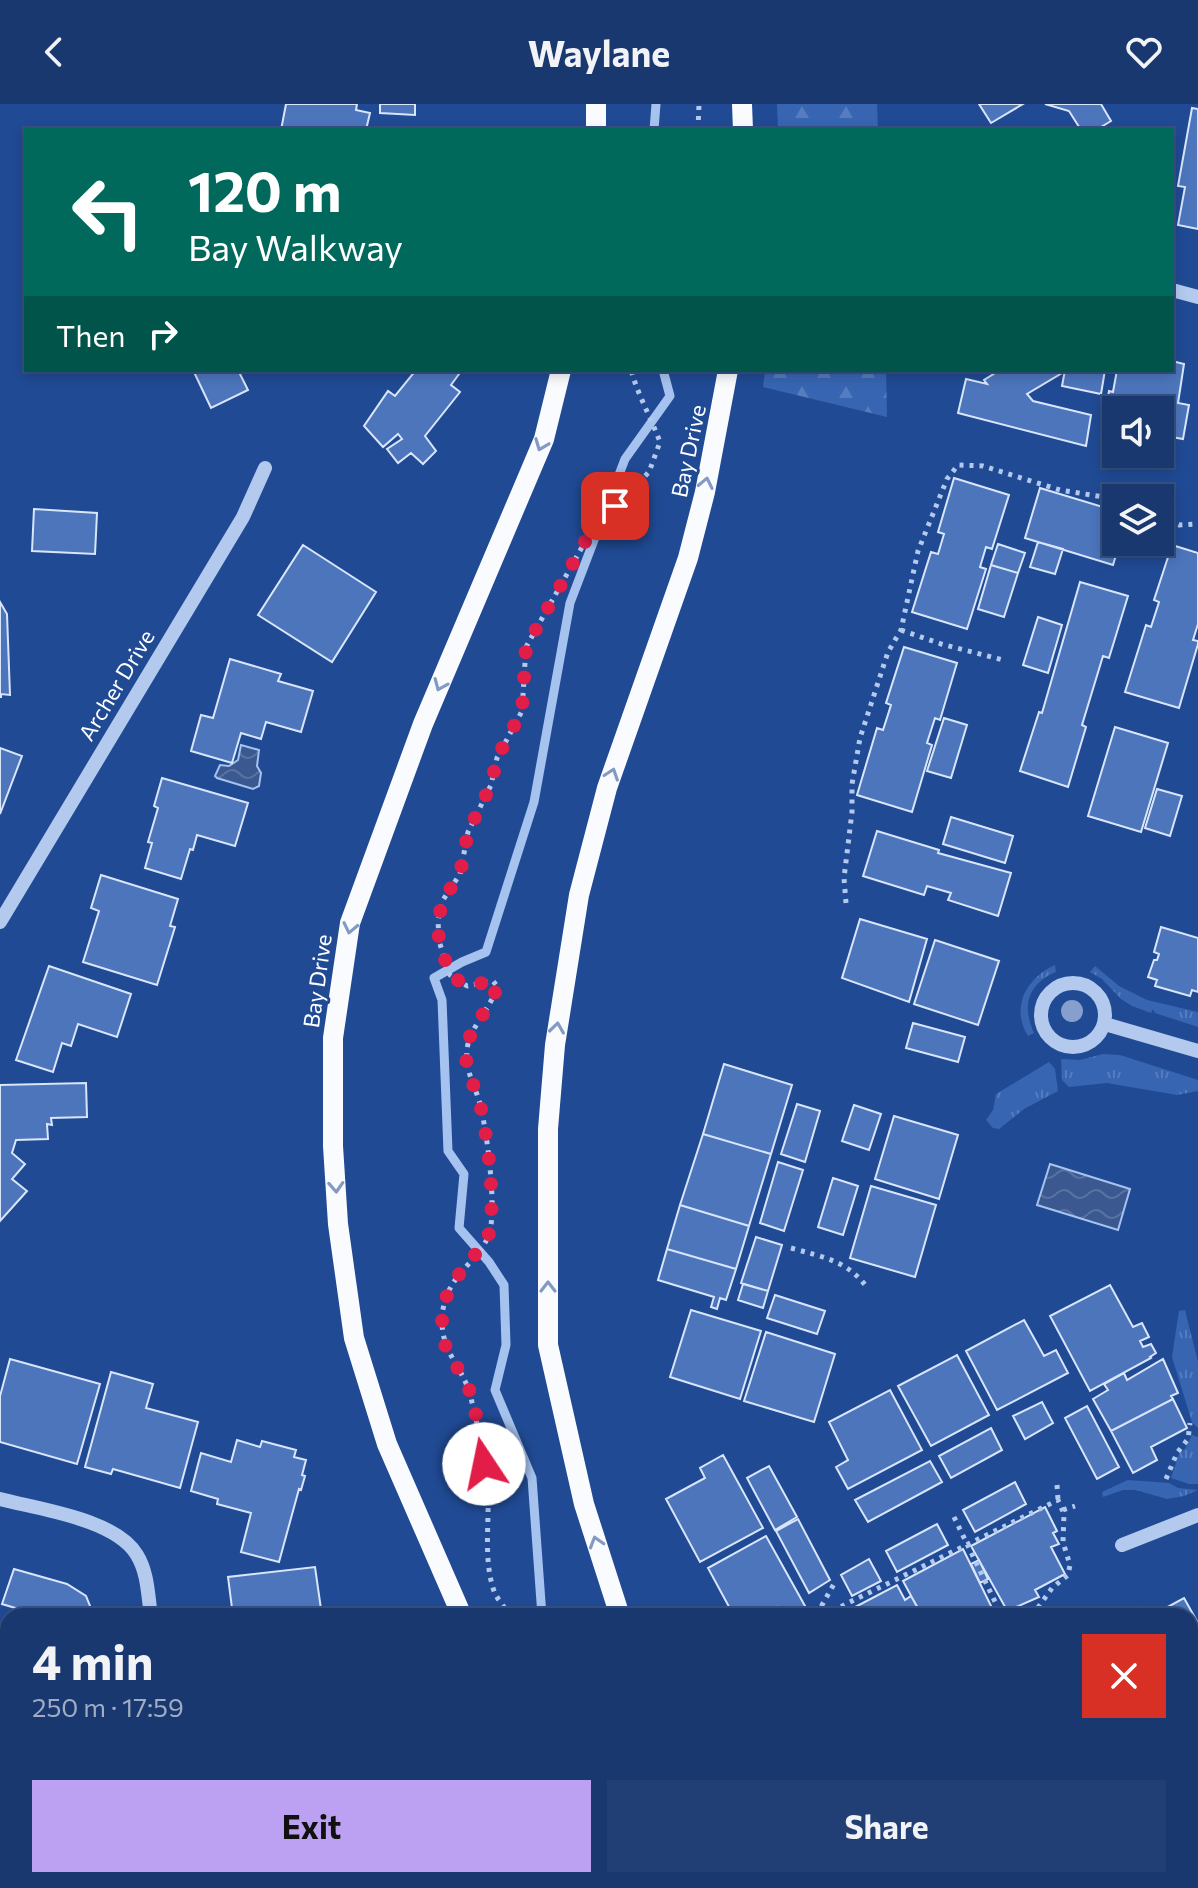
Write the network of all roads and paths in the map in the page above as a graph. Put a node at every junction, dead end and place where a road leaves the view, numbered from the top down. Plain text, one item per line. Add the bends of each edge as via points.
1 (596, 104) edge
2 (699, 104) edge
3 (742, 104) edge
4 (596, 128) edge
5 (698, 128) edge
6 (743, 128) edge
7 (1174, 291) edge
8 (1198, 297) edge
9 (561, 372) edge
10 (632, 372) edge
11 (728, 372) edge
12 (265, 468) dead end
13 (1102, 497) edge
14 (1174, 523) edge
15 (1198, 524) edge
16 (901, 630) junction
17 (1003, 660) dead end
18 (846, 903) dead end
19 (0, 922) edge
20 (1105, 1024) junction
21 (1198, 1051) edge
22 (791, 1248) dead end
23 (868, 1289) dead end
24 (1190, 1423) dead end
25 (481, 1444) junction
26 (457, 1449) dead end
27 (1166, 1479) dead end
28 (1057, 1485) dead end
29 (0, 1499) edge
30 (1058, 1500) junction
31 (1075, 1506) dead end
32 (1063, 1510) junction
33 (1198, 1515) edge
34 (954, 1517) dead end
35 (966, 1544) junction
36 (1122, 1545) dead end
37 (834, 1584) dead end
38 (150, 1608) edge
39 (459, 1608) edge
40 (505, 1608) edge
41 (617, 1608) edge
42 (824, 1608) edge
43 (839, 1608) edge
44 (998, 1608) edge
45 (1038, 1608) edge

1 - 4 main road
2 - 5 path
3 - 6 main road
7 - 8 street
9 -> 39 main road, Bay Drive via 544,439 423,724 350,923 333,1038 338,1224 354,1338 387,1444
10 - 25 path via 660,442 649,472 590,533 526,647 522,711 497,758 491,785 468,832 460,874 443,900 438,920 450,975 467,986 493,981 497,986 466,1047 467,1070 480,1103 492,1199 487,1241 446,1294 443,1336 469,1389
41 -> 11 main road, Bay Drive via 584,1504 548,1345 548,1129 555,1045 579,895 607,788 688,558
12 - 19 street, Archer Drive via 243,517
13 - 16 path via 983,466 958,465 947,479 918,551
14 - 15 path
16 - 17 path
16 - 18 path via 888,652 860,738 844,878
20 - 20 street via 1099,996 1082,984 1060,985 1040,1011 1045,1032 1061,1046 1090,1043
20 - 21 street
22 - 23 path via 844,1265
24 - 27 path via 1188,1439
25 - 26 path
25 - 40 path via 488,1483 488,1554 494,1592
28 - 30 path
29 - 38 street via 120,1536 137,1554
30 - 32 path
30 - 35 path
31 - 32 path
32 - 45 path via 1068,1575
33 - 36 street
34 - 35 path
35 - 43 path
35 - 44 path
37 - 42 path

